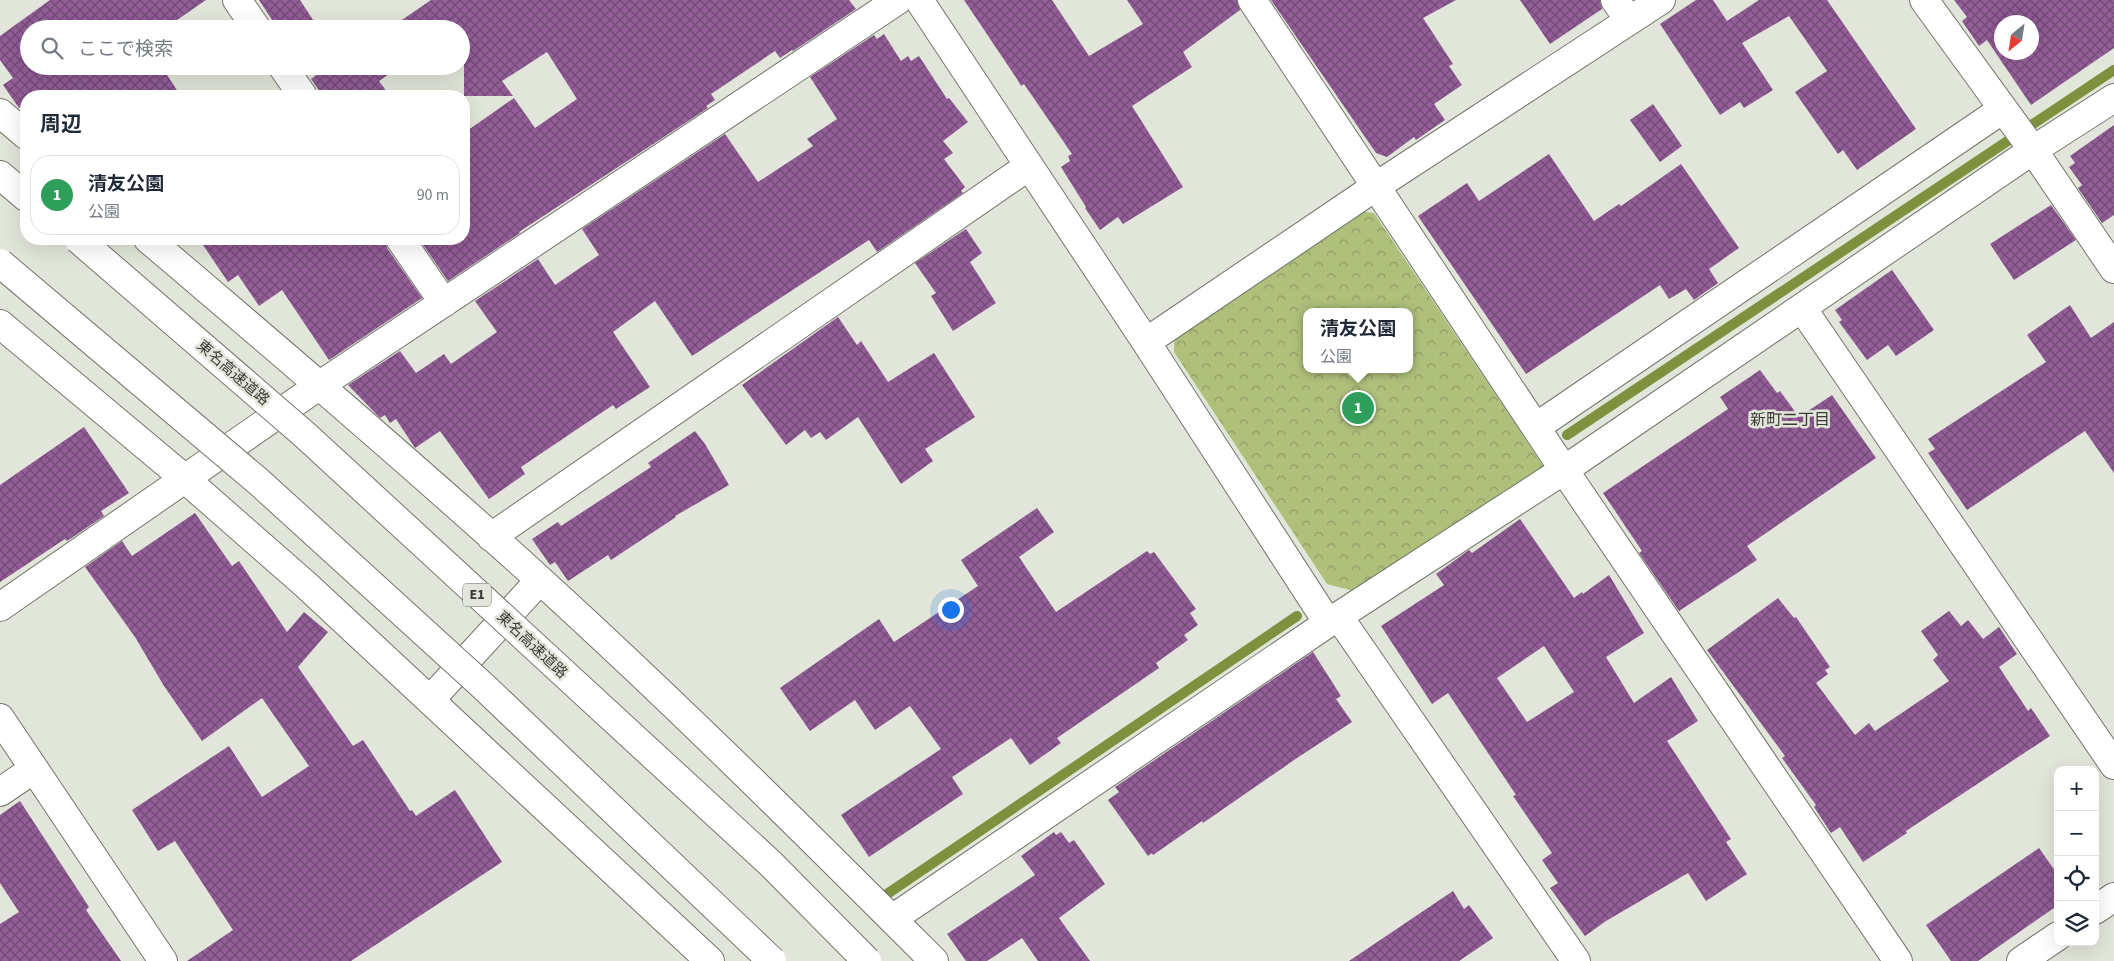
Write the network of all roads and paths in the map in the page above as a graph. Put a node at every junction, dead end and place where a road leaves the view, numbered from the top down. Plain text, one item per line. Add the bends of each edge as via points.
1 (237, 0) edge
2 (898, 0) edge
3 (918, 0) edge
4 (1252, 0) edge
5 (1661, 0) edge
6 (1924, 0) edge
7 (1622, 10) edge
8 (251, 20) edge
9 (288, 75) edge
10 (299, 90) edge
11 (2114, 98) edge
12 (2003, 109) junction
13 (0, 113) edge
14 (20, 131) edge
15 (2033, 150) junction
16 (1029, 166) junction
17 (0, 175) edge
18 (1375, 187) junction
19 (20, 192) edge
20 (85, 245) edge
21 (155, 245) edge
22 (404, 245) edge
23 (0, 263) edge
24 (2114, 269) edge
25 (444, 303) junction
26 (1802, 308) junction
27 (0, 324) edge
28 (1146, 342) junction
29 (320, 384) junction
30 (1536, 427) junction
31 (1564, 470) junction
32 (184, 478) junction
33 (491, 537) junction
34 (540, 580) junction
35 (0, 607) edge
36 (1333, 620) junction
37 (430, 700) junction
38 (0, 718) edge
39 (2114, 765) edge
40 (34, 769) junction
41 (0, 792) edge
42 (2114, 897) edge
43 (2099, 907) edge
44 (892, 919) junction
45 (2054, 939) edge
46 (163, 961) edge
47 (710, 961) edge
48 (772, 961) edge
49 (867, 961) edge
50 (934, 961) edge
51 (1576, 961) edge
52 (1898, 961) edge
53 (2020, 961) edge

1 - 8 main road
2 - 25 main road
3 - 16 main road
4 - 18 main road
5 - 7 main road
6 - 12 main road
7 - 18 main road
9 - 10 main road
11 - 15 main road
12 - 15 main road
12 - 30 main road
13 - 14 main road
15 - 24 main road
15 - 26 main road
16 - 28 main road
16 - 33 main road
17 - 19 main road
18 - 28 main road
18 - 30 main road
20 - 49 main road, 東名高速道路 / E1, bridge via 305,435 771,864
21 - 29 main road
22 - 25 main road
23 - 48 main road, bridge via 259,482 490,692
25 - 29 main road
26 - 31 main road
26 - 39 main road
27 - 32 main road
28 - 36 main road
29 - 32 main road
29 - 33 main road
30 - 31 main road
31 - 36 main road
31 - 52 main road
32 - 35 main road
32 - 37 main road
33 - 34 main road
34 - 37 main road
34 - 44 main road via 698,728
36 - 44 main road
36 - 51 main road
37 - 47 main road
38 - 40 main road
40 - 41 main road
40 - 46 main road
42 - 43 main road
44 - 50 main road
45 - 53 main road

